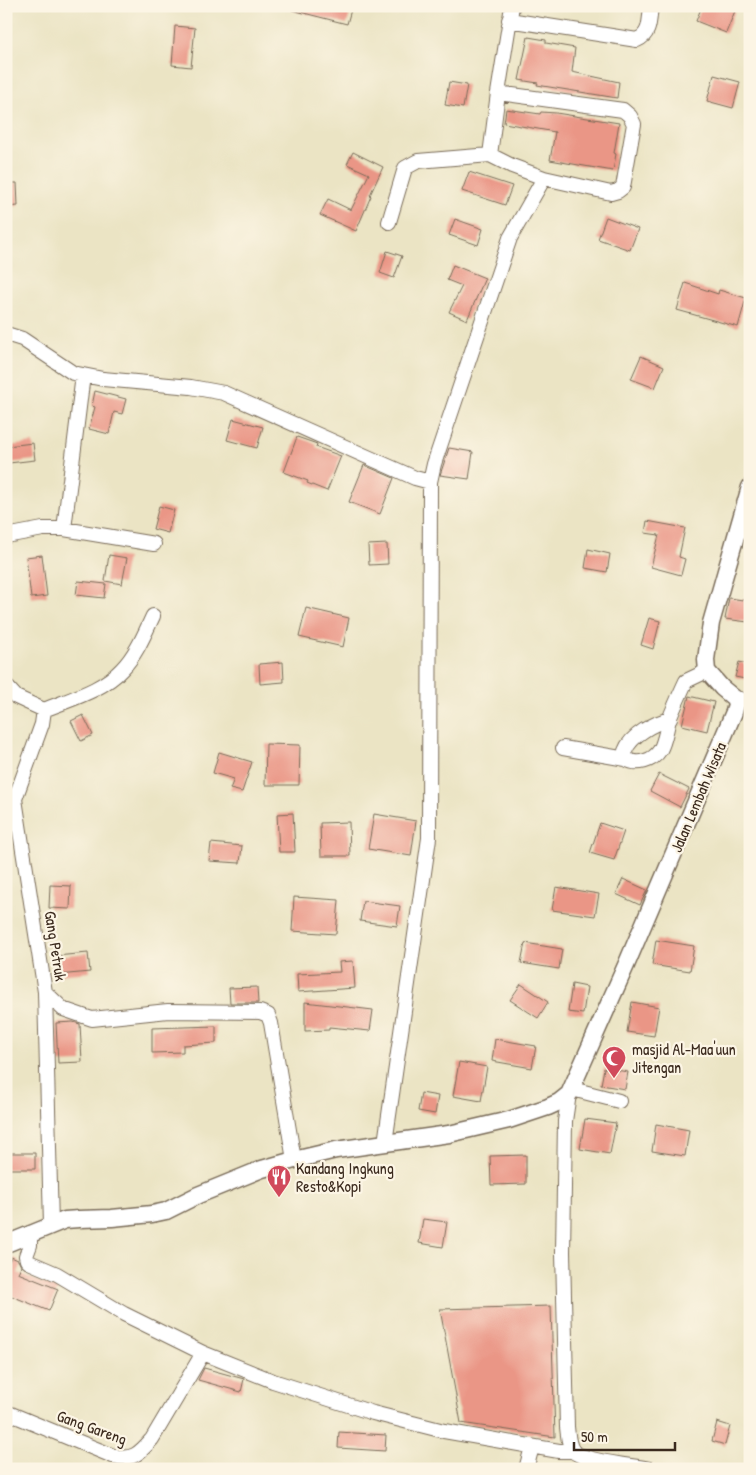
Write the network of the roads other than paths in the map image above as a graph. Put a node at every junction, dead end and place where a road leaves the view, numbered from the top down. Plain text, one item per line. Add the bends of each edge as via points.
1 (651, 6) edge
2 (510, 13) edge
3 (498, 93) junction
4 (490, 155) junction
5 (544, 178) junction
6 (390, 222) dead end
7 (6, 334) edge
8 (82, 375) junction
9 (430, 482) junction
10 (750, 487) edge
11 (64, 529) junction
12 (6, 536) edge
13 (154, 544) dead end
14 (153, 616) dead end
15 (707, 671) junction
16 (6, 686) edge
17 (742, 700) edge
18 (44, 710) junction
19 (670, 719) junction
20 (563, 748) dead end
21 (626, 759) junction
22 (11, 799) edge
23 (45, 992) junction
24 (562, 1098) junction
25 (619, 1101) dead end
26 (565, 1121) junction
27 (385, 1143) junction
28 (294, 1160) junction
29 (51, 1225) junction
30 (30, 1234) junction
31 (6, 1244) edge
32 (203, 1353) junction
33 (6, 1412) edge
34 (532, 1446) junction
35 (573, 1451) junction
36 (526, 1469) edge
37 (650, 1469) edge

1 - 2 street via 647,33 637,40
2 - 3 street
3 - 4 street
3 - 5 street via 624,110 630,116 634,124 622,187 618,191 611,193
4 - 5 street
4 - 6 street via 410,164
5 - 9 street via 510,238
7 - 8 street via 22,339 73,373
8 - 9 street via 224,393
8 - 11 street
9 - 27 street via 429,838
10 - 15 street via 711,622
11 - 12 street via 43,529
11 - 13 street
14 - 18 street via 132,655 113,678
15 - 17 street, Jalan Lembah Wisata via 722,688
15 - 19 street via 686,681
16 - 18 street via 16,697
17 - 24 street, Jalan Lembah Wisata via 736,704 628,964
18 - 22 street, Gang Petruk via 42,724
19 - 21 street via 661,721 630,742 625,751
19 - 21 street via 660,751 642,763
20 - 21 street
22 - 23 street, Gang Petruk
23 - 28 street via 63,1009 92,1019 168,1011 260,1012 268,1015
23 - 29 street, Gang Petruk
24 - 25 street
24 - 26 street
24 - 26 street via 557,1113
24 - 27 street via 509,1120 449,1134
26 - 35 street via 563,1252 568,1427
27 - 28 street
28 - 29 street via 253,1173 166,1211 65,1220
29 - 30 street
30 - 31 street
30 - 32 street via 27,1260
32 - 33 street, Gang Gareng via 152,1440 131,1458 113,1456
32 - 34 street via 273,1381 373,1413 444,1431
34 - 35 street
34 - 36 street
35 - 37 street via 596,1460

